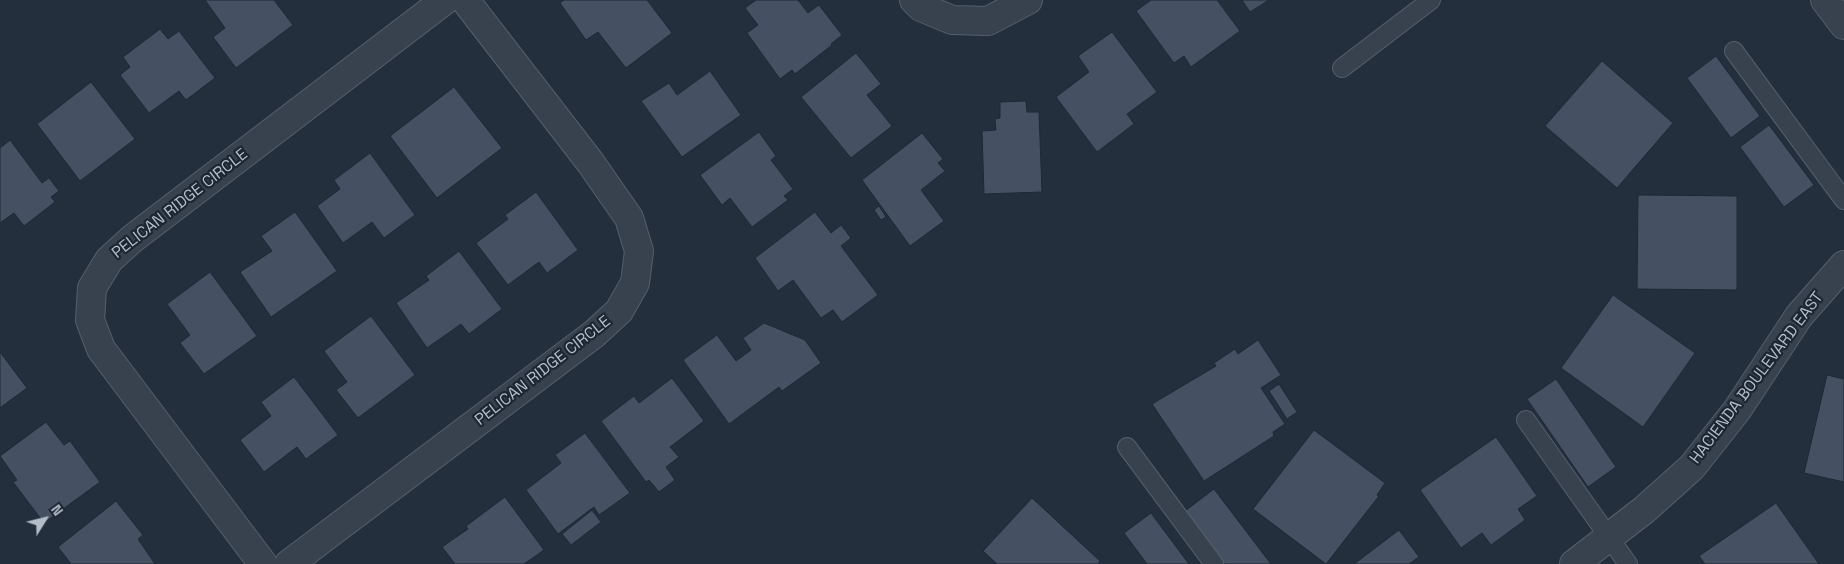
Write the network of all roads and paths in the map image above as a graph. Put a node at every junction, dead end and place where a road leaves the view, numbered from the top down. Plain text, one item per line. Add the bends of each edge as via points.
1 (445, 0) edge
2 (465, 0) edge
3 (914, 0) edge
4 (1028, 0) edge
5 (1431, 0) edge
6 (1825, 0) edge
7 (1844, 25) edge
8 (1734, 51) dead end
9 (1342, 68) dead end
10 (1844, 200) edge
11 (1844, 265) edge
12 (1526, 420) dead end
13 (1127, 447) dead end
14 (1608, 538) junction
15 (263, 564) edge
16 (289, 564) edge
17 (1214, 564) edge
18 (1574, 564) edge
19 (1628, 564) edge

1 - 15 street, PELICAN RIDGE CIRCLE via 132,239 109,260 92,288 90,320 102,349
2 - 16 street, PELICAN RIDGE CIRCLE via 629,218 639,251 635,283 618,311 594,334
3 - 4 street via 921,7 952,20 988,21
5 - 9 lane
6 - 7 street
8 - 10 lane
11 - 14 street, HACIENDA BOULEVARD EAST via 1799,316 1737,410 1692,467
12 - 14 lane
13 - 17 lane
14 - 18 street, HACIENDA BOULEVARD EAST
14 - 19 lane

